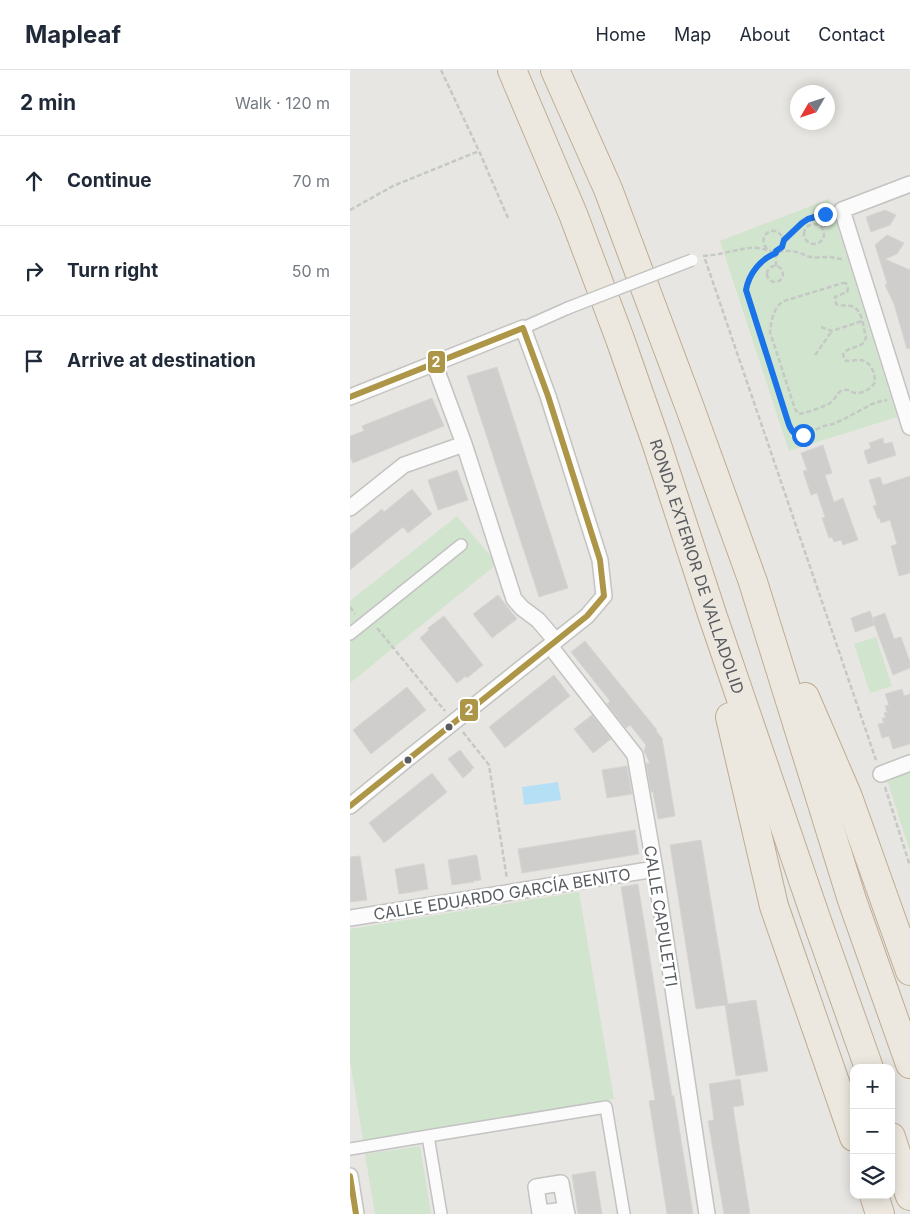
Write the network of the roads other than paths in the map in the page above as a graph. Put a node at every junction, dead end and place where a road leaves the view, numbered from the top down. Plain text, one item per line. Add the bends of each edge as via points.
1 (512, 70) edge
2 (555, 70) edge
3 (910, 184) edge
4 (692, 260) dead end
5 (522, 328) junction
6 (434, 363) junction
7 (905, 394) edge
8 (350, 397) edge
9 (910, 427) edge
10 (464, 444) junction
11 (350, 508) edge
12 (461, 545) dead end
13 (753, 582) junction
14 (713, 617) junction
15 (350, 634) edge
16 (553, 644) junction
17 (910, 764) edge
18 (881, 774) road end
19 (350, 806) edge
20 (655, 869) junction
21 (350, 918) edge
22 (910, 971) edge
23 (868, 1064) edge
24 (910, 1064) edge
25 (850, 1125) edge
26 (428, 1136) junction
27 (350, 1148) edge
28 (895, 1149) edge
29 (350, 1176) edge
30 (910, 1196) edge
31 (875, 1199) edge
32 (356, 1214) edge
33 (441, 1214) edge
34 (624, 1214) edge
35 (707, 1214) edge
36 (880, 1214) edge

1 - 14 highway, RONDA EXTERIOR DE VALLADOLID via 573,214 620,339
2 - 13 highway via 608,189
3 - 7 street via 842,210 856,256 869,319
4 - 5 street, bridge
5 - 6 street
5 - 16 street via 548,396 600,560 604,596 587,616
6 - 8 street
6 - 10 street, CALLE CAPULETTI
7 - 9 street
10 - 11 street via 404,465
10 - 16 street, CALLE CAPULETTI via 514,599 538,620
12 - 15 street
13 - 22 highway via 776,626 848,797
13 - 24 highway via 852,900
14 - 23 highway, RONDA EXTERIOR DE VALLADOLID
14 - 25 highway via 716,655 774,906
16 - 19 street
16 - 20 street, CALLE CAPULETTI via 635,755
17 - 18 street
20 - 21 street, CALLE EDUARDO GARCÍA BENITO
20 - 35 street, CALLE CAPULETTI
26 - 27 street
26 - 33 street
26 - 34 street via 606,1107
28 - 30 highway
29 - 32 street
31 - 36 highway

